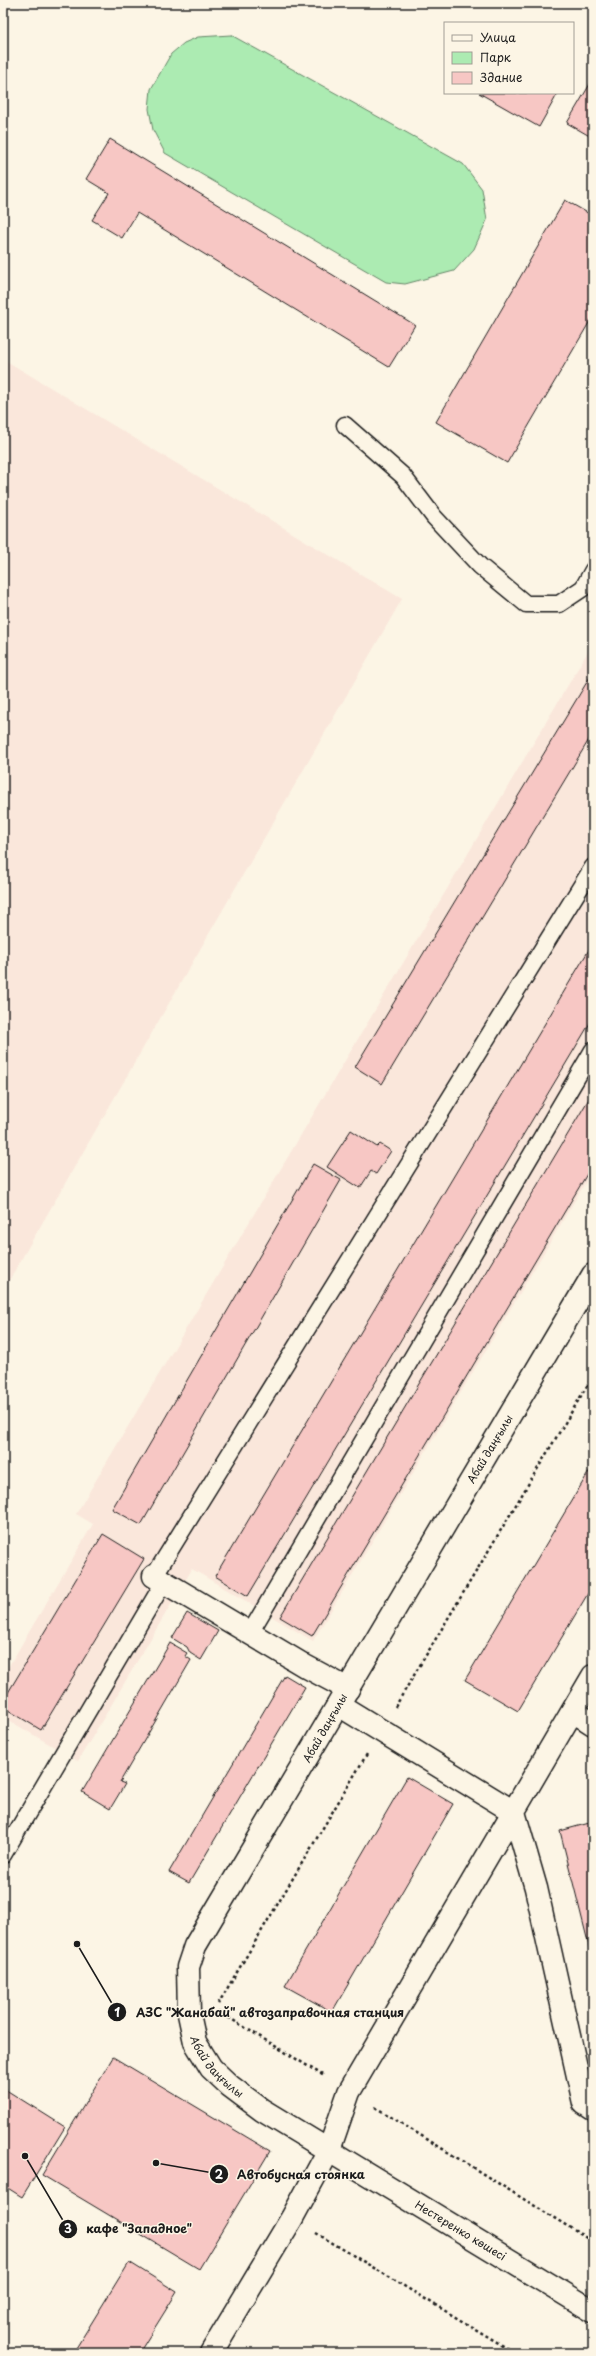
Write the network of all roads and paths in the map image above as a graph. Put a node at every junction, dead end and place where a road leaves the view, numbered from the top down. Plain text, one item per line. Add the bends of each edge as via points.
1 (345, 425) dead end
2 (593, 570) edge
3 (593, 867) edge
4 (593, 1050) edge
5 (593, 1275) edge
6 (593, 1376) edge
7 (159, 1579) junction
8 (250, 1633) junction
9 (593, 1676) edge
10 (343, 1697) junction
11 (573, 1711) junction
12 (593, 1724) edge
13 (381, 1731) junction
14 (514, 1812) junction
15 (3, 1855) edge
16 (349, 2092) junction
17 (593, 2109) edge
18 (329, 2150) junction
19 (292, 2218) junction
20 (593, 2242) edge
21 (593, 2311) edge
22 (210, 2353) edge
23 (515, 2353) edge

1 - 2 lane via 403,476 434,517 480,566 526,604 559,604 582,588
3 - 7 lane
4 - 8 lane
5 - 10 street, Абай даңғылы
6 - 13 path
7 - 8 street
7 - 15 lane
8 - 10 street
9 - 11 street
10 - 13 street
10 - 18 street, Абай даңғылы via 195,1946 188,1967 189,2014 195,2042 211,2068 262,2110
11 - 12 street
11 - 14 street
13 - 14 street
13 - 16 path via 215,2009
14 - 16 street
14 - 17 street via 536,1888 584,2102
16 - 18 street
16 - 20 path
18 - 19 street
18 - 21 street, Нестеренко көшесі
19 - 22 street
19 - 23 path

